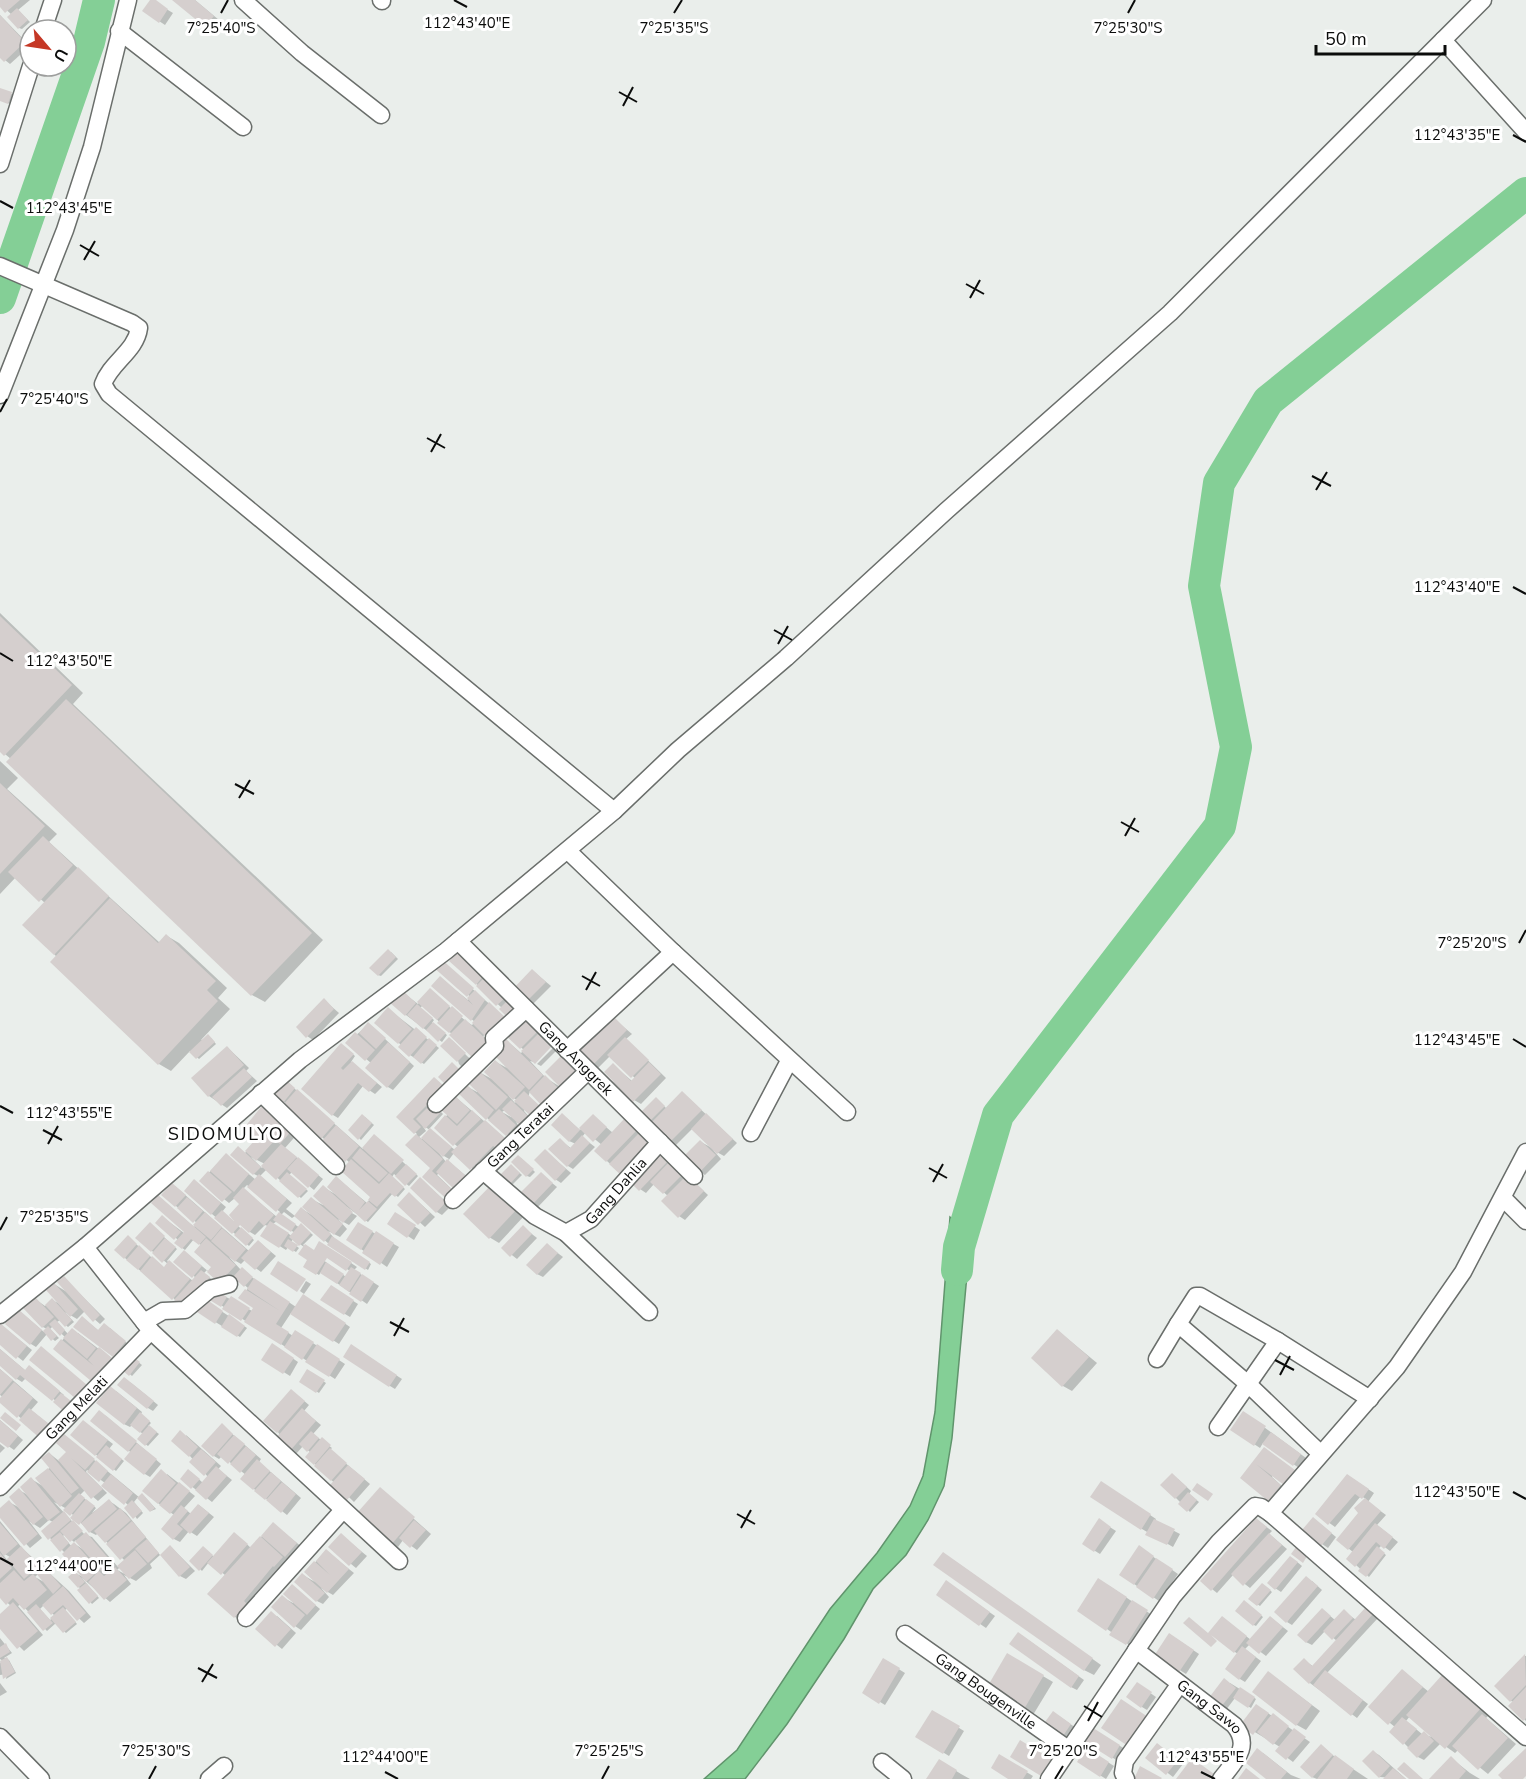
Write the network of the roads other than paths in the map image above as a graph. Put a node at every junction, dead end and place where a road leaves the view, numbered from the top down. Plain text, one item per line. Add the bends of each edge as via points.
1 (53, 0) edge
2 (243, 0) edge
3 (1483, 0) edge
4 (124, 1) edge
5 (47, 18) edge
6 (119, 31) junction
7 (1443, 40) junction
8 (28, 78) edge
9 (381, 115) dead end
10 (243, 127) dead end
11 (1526, 132) edge
12 (0, 164) edge
13 (0, 266) edge
14 (36, 284) junction
15 (0, 395) edge
16 (614, 811) junction
17 (568, 851) junction
18 (458, 941) junction
19 (673, 952) junction
20 (526, 1009) junction
21 (567, 1050) junction
22 (789, 1061) junction
23 (588, 1071) junction
24 (261, 1093) junction
25 (436, 1104) dead end
26 (847, 1112) dead end
27 (751, 1133) dead end
28 (660, 1142) junction
29 (1526, 1152) edge
30 (336, 1166) dead end
31 (483, 1171) junction
32 (694, 1176) dead end
33 (1503, 1198) junction
34 (453, 1200) dead end
35 (1526, 1221) edge
36 (566, 1233) junction
37 (85, 1247) junction
38 (229, 1284) dead end
39 (650, 1311) dead end
40 (0, 1316) edge
41 (1178, 1324) junction
42 (147, 1326) junction
43 (1278, 1341) junction
44 (1157, 1359) dead end
45 (1248, 1384) junction
46 (1370, 1399) junction
47 (1218, 1427) dead end
48 (1320, 1453) junction
49 (0, 1487) edge
50 (343, 1510) junction
51 (1270, 1513) junction
52 (399, 1561) dead end
53 (246, 1618) dead end
54 (905, 1634) dead end
55 (1136, 1650) junction
56 (1179, 1685) junction
57 (0, 1737) edge
58 (1526, 1737) edge
59 (1068, 1749) junction
60 (882, 1762) dead end
61 (224, 1766) dead end
62 (41, 1779) edge
63 (209, 1779) edge
64 (903, 1779) edge
65 (1049, 1779) edge
66 (1126, 1779) edge
67 (1221, 1779) edge

1 - 5 street
2 - 9 street
3 - 7 street
4 - 6 street
6 - 10 street
6 - 14 street via 92,147 65,230
7 - 11 street
7 - 16 street via 1170,313
8 - 12 street
13 - 14 street
14 - 15 street
14 - 16 street via 139,328 138,338 107,374 104,384 109,394
16 - 17 street
17 - 18 street
17 - 19 street
18 - 20 street, Gang Anggrek
18 - 24 street
19 - 21 street
19 - 22 street
20 - 21 street, Gang Anggrek
20 - 25 street via 494,1038 495,1046
21 - 23 street, Gang Anggrek
22 - 26 street
22 - 27 street
23 - 28 street, Gang Anggrek
23 - 31 street, Gang Teratai
24 - 30 street
24 - 37 street
28 - 32 street, Gang Anggrek
28 - 36 street, Gang Dahlia via 591,1219
29 - 33 street
31 - 34 street, Gang Teratai
31 - 36 street via 536,1216
33 - 35 street
33 - 46 street via 1463,1272
36 - 39 street
37 - 40 street
37 - 42 street
38 - 42 street via 210,1289 185,1310 163,1311
41 - 43 street via 1196,1296 1200,1296
41 - 44 street
41 - 45 street
42 - 49 street, Gang Melati
42 - 50 street
43 - 45 street
43 - 46 street
45 - 47 street
45 - 48 street
46 - 48 street
48 - 51 street
50 - 52 street
50 - 53 street
51 - 55 street via 1262,1507 1249,1510 1173,1596
51 - 58 street
54 - 59 street, Gang Bougenville
55 - 56 street, Gang Sawo
55 - 59 street
56 - 66 street via 1125,1761 1122,1767
56 - 67 street, Gang Sawo via 1242,1733 1244,1742 1239,1753
57 - 62 street
59 - 65 street
60 - 64 street
61 - 63 street

